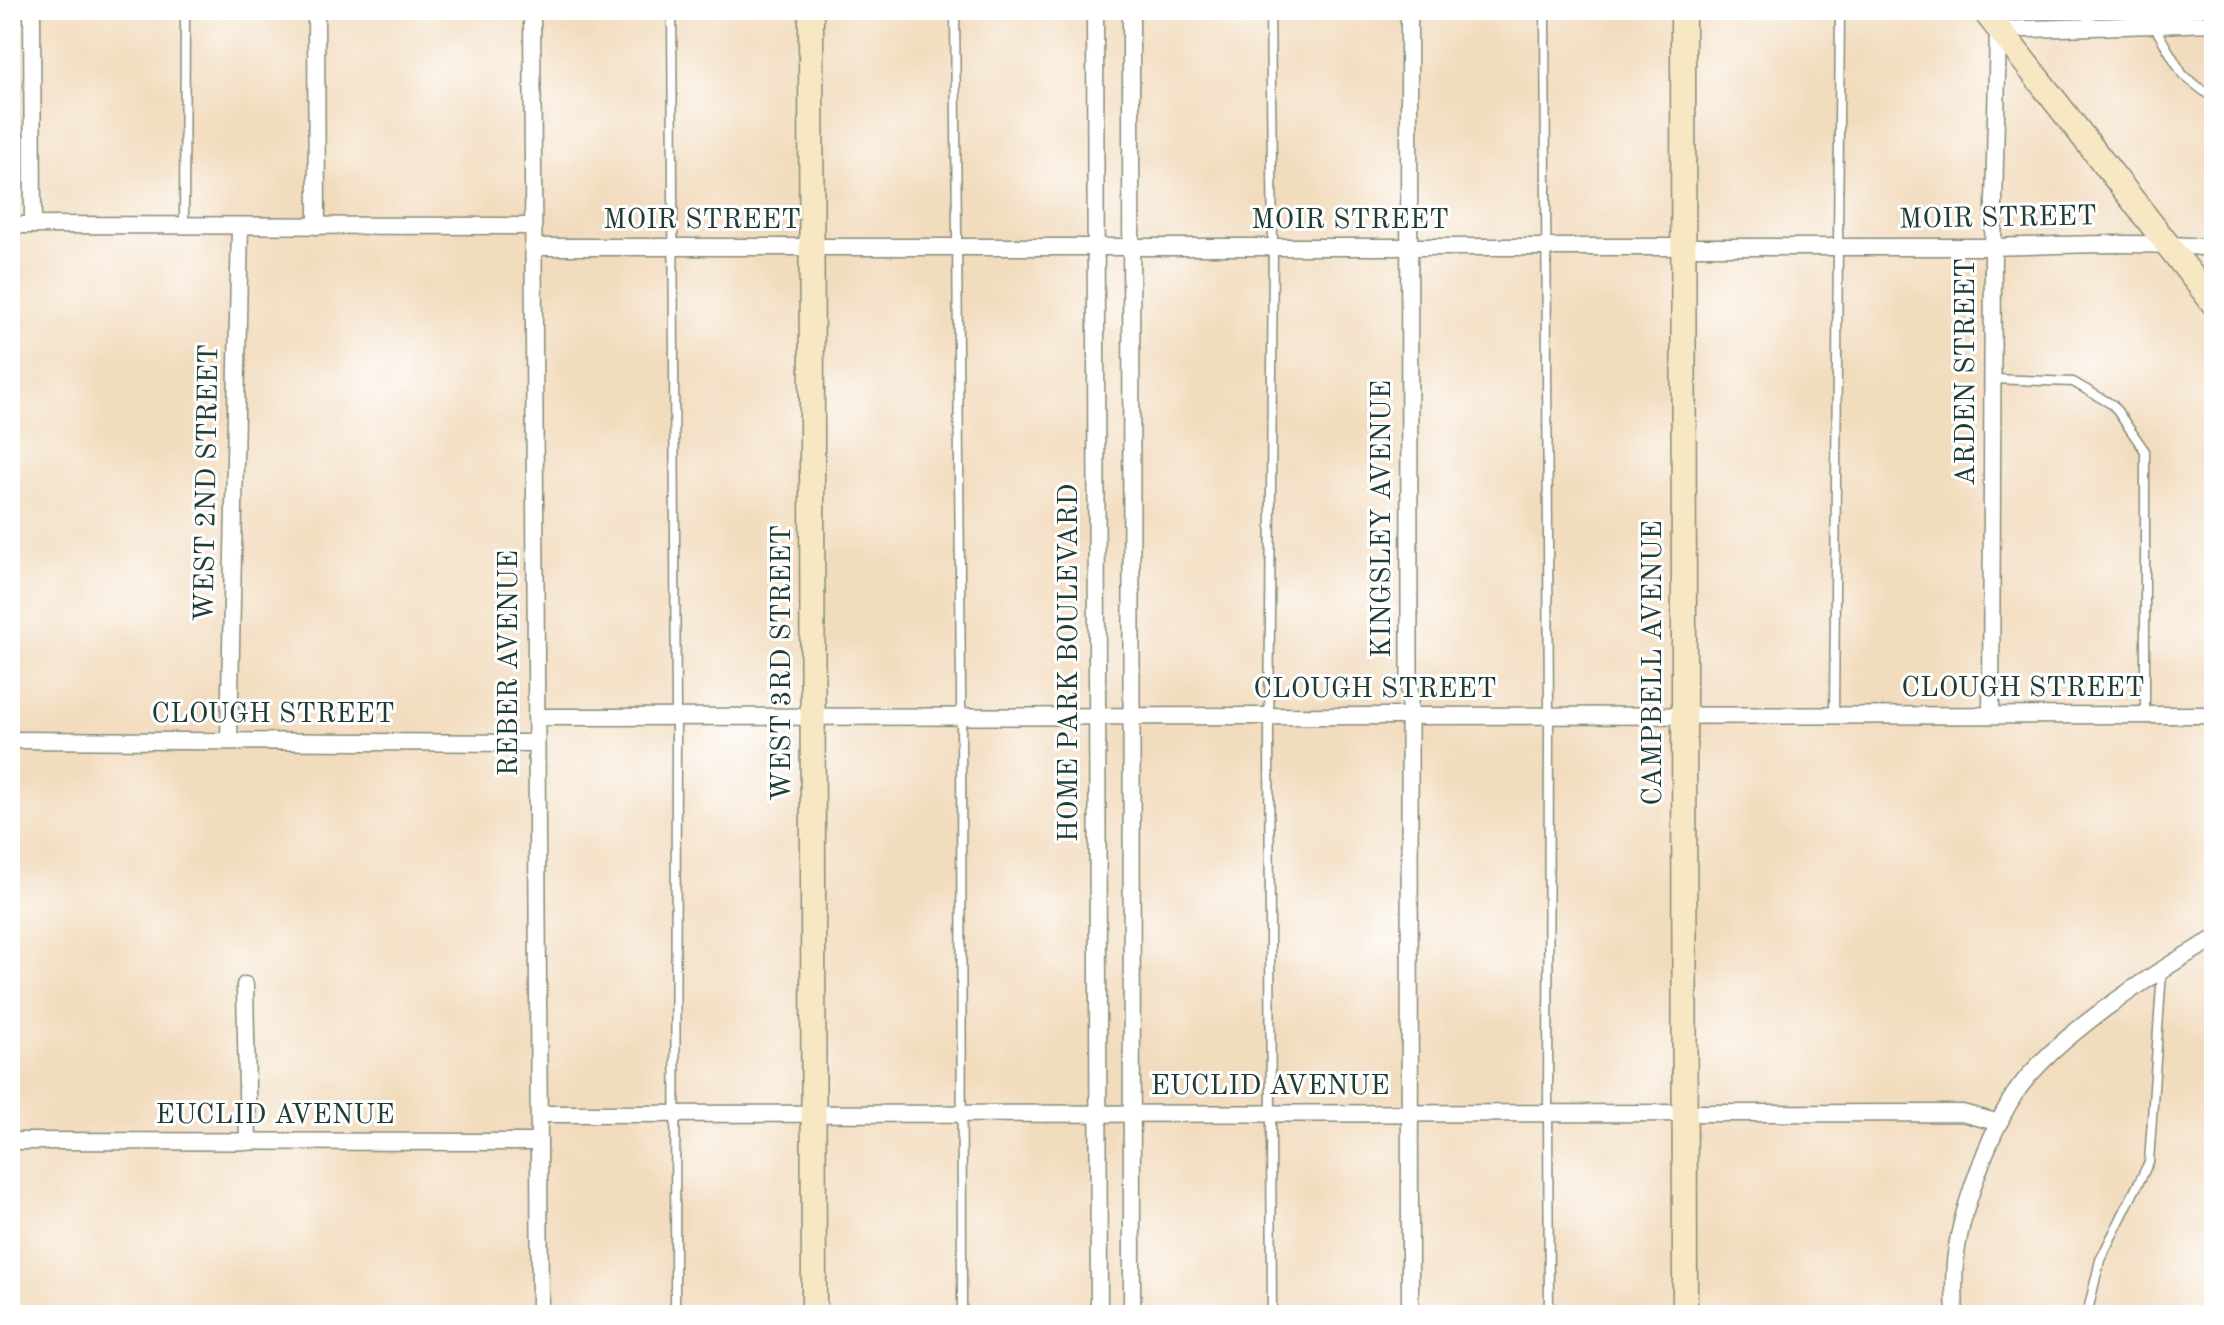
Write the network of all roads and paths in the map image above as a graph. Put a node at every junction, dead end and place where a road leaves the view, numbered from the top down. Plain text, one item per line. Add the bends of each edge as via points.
1 (32, 10) edge
2 (185, 10) edge
3 (316, 10) edge
4 (532, 10) edge
5 (672, 10) edge
6 (811, 10) edge
7 (955, 10) edge
8 (1095, 10) edge
9 (1131, 10) edge
10 (1270, 10) edge
11 (1409, 10) edge
12 (1545, 10) edge
13 (1683, 10) edge
14 (1840, 10) edge
15 (2088, 18) edge
16 (1991, 20) edge
17 (2214, 23) edge
18 (2153, 25) junction
19 (2214, 99) edge
20 (10, 225) edge
21 (33, 225) junction
22 (184, 226) junction
23 (240, 226) junction
24 (317, 226) junction
25 (533, 226) junction
26 (2167, 244) junction
27 (533, 247) junction
28 (672, 247) junction
29 (811, 247) junction
30 (958, 247) junction
31 (1095, 247) junction
32 (1131, 247) junction
33 (1273, 247) junction
34 (1408, 247) junction
35 (1545, 247) junction
36 (1683, 247) junction
37 (1839, 247) junction
38 (1993, 247) junction
39 (2214, 248) edge
40 (2212, 299) edge
41 (1993, 379) junction
42 (1684, 715) junction
43 (1834, 715) junction
44 (1991, 715) junction
45 (2145, 715) junction
46 (2214, 715) edge
47 (1096, 716) junction
48 (1132, 716) junction
49 (1269, 716) junction
50 (1410, 716) junction
51 (1549, 716) junction
52 (536, 717) junction
53 (676, 717) junction
54 (814, 717) junction
55 (961, 717) junction
56 (10, 740) edge
57 (229, 741) junction
58 (536, 743) junction
59 (2214, 939) edge
60 (2162, 971) junction
61 (245, 985) dead end
62 (1132, 1113) junction
63 (1271, 1113) junction
64 (1410, 1113) junction
65 (1548, 1113) junction
66 (1685, 1113) junction
67 (539, 1114) junction
68 (675, 1114) junction
69 (814, 1114) junction
70 (962, 1114) junction
71 (1098, 1114) junction
72 (2000, 1123) junction
73 (10, 1141) edge
74 (248, 1142) junction
75 (539, 1142) junction
76 (540, 1315) edge
77 (675, 1315) edge
78 (814, 1315) edge
79 (962, 1315) edge
80 (1099, 1315) edge
81 (1132, 1315) edge
82 (1272, 1315) edge
83 (1410, 1315) edge
84 (1549, 1315) edge
85 (1685, 1315) edge
86 (1955, 1315) edge
87 (2087, 1315) edge

1 - 21 street
2 - 22 lane
3 - 24 street
4 - 25 street, REBER AVENUE
5 - 28 lane
6 - 29 main road, WEST 3RD STREET
7 - 30 lane
8 - 31 street, HOME PARK BOULEVARD
9 - 32 street
10 - 33 lane
11 - 34 street, KINGSLEY AVENUE
12 - 35 lane
13 - 36 main road, CAMPBELL AVENUE
14 - 37 lane
15 - 16 street
15 - 18 street
16 - 26 main road
16 - 38 street, ARDEN STREET
17 - 18 street
18 - 19 lane via 2183,75
20 - 21 street
21 - 22 street
22 - 23 street
23 - 24 street
23 - 57 street, WEST 2ND STREET
24 - 25 street
25 - 27 street, REBER AVENUE
26 - 38 street, MOIR STREET
26 - 39 street, MOIR STREET
26 - 40 main road
27 - 28 street, MOIR STREET
27 - 52 street, REBER AVENUE
28 - 29 street, MOIR STREET
28 - 53 lane
29 - 30 street, MOIR STREET
29 - 54 main road, WEST 3RD STREET
30 - 31 street, MOIR STREET
30 - 55 lane
31 - 32 street, MOIR STREET
31 - 47 street, HOME PARK BOULEVARD
32 - 33 street, MOIR STREET
32 - 48 street
33 - 34 street, MOIR STREET
33 - 49 lane
34 - 35 street, MOIR STREET
34 - 50 street, KINGSLEY AVENUE
35 - 36 street, MOIR STREET
35 - 51 lane
36 - 37 street, MOIR STREET
36 - 42 main road, CAMPBELL AVENUE
37 - 38 street, MOIR STREET
37 - 43 lane
38 - 41 street, ARDEN STREET
41 - 44 street, ARDEN STREET
41 - 45 lane via 2073,382 2113,405 2145,451
42 - 43 street, CLOUGH STREET
42 - 51 street, CLOUGH STREET
42 - 66 main road, CAMPBELL AVENUE
43 - 44 street, CLOUGH STREET
44 - 45 street, CLOUGH STREET
45 - 46 street, CLOUGH STREET
47 - 48 street, CLOUGH STREET
47 - 55 street, CLOUGH STREET
47 - 71 street, HOME PARK BOULEVARD
48 - 49 street, CLOUGH STREET
48 - 62 street
49 - 50 street, CLOUGH STREET
49 - 63 lane
50 - 51 street, CLOUGH STREET
50 - 64 street, KINGSLEY AVENUE
51 - 65 lane
52 - 53 street, CLOUGH STREET
52 - 58 street, REBER AVENUE
53 - 54 street, CLOUGH STREET
53 - 68 lane
54 - 55 street, CLOUGH STREET
54 - 69 main road, WEST 3RD STREET
55 - 70 lane
56 - 57 street, CLOUGH STREET
57 - 58 street, CLOUGH STREET
58 - 67 street, REBER AVENUE
59 - 60 street
60 - 72 street via 2056,1049 2014,1095
60 - 87 lane via 2149,1162 2100,1260
61 - 74 street
62 - 63 street, EUCLID AVENUE
62 - 71 street, EUCLID AVENUE
62 - 81 street
63 - 64 street, EUCLID AVENUE
63 - 82 lane
64 - 65 street, EUCLID AVENUE
64 - 83 street, KINGSLEY AVENUE
65 - 66 street, EUCLID AVENUE
65 - 84 lane
66 - 72 street, EUCLID AVENUE via 1962,1113
66 - 85 main road, CAMPBELL AVENUE
67 - 68 street, EUCLID AVENUE
67 - 75 street, REBER AVENUE
68 - 69 street, EUCLID AVENUE
68 - 77 lane
69 - 70 street, EUCLID AVENUE
69 - 78 main road, WEST 3RD STREET
70 - 71 street, EUCLID AVENUE
70 - 79 lane
71 - 80 street, HOME PARK BOULEVARD
72 - 86 street via 1973,1189 1956,1254
73 - 74 street, EUCLID AVENUE
74 - 75 street, EUCLID AVENUE
75 - 76 street, REBER AVENUE

